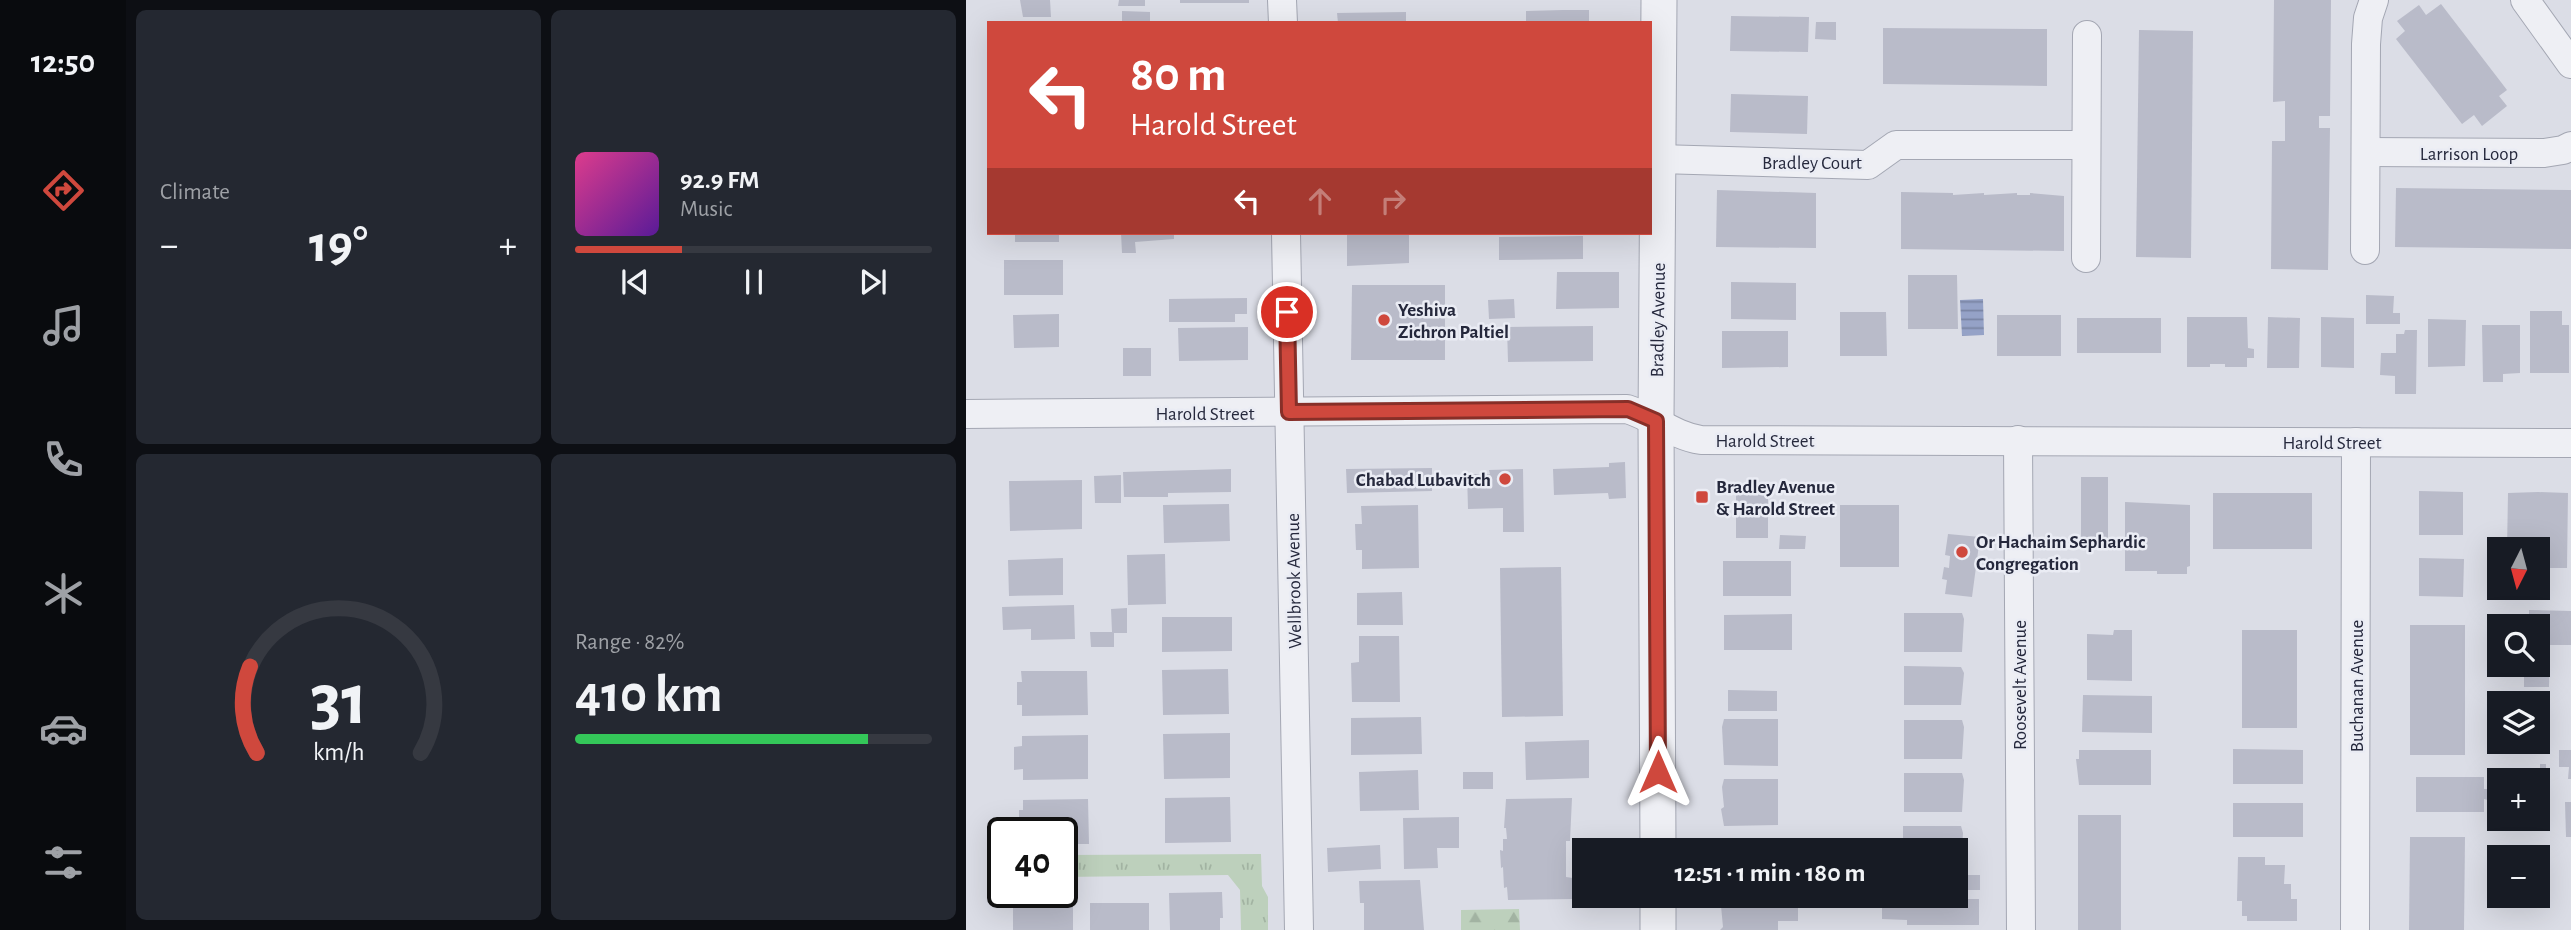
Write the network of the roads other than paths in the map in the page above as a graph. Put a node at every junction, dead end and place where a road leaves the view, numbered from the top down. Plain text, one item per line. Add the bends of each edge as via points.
1 (1282, 0) edge
2 (1659, 0) edge
3 (2374, 0) edge
4 (2525, 0) edge
5 (1283, 21) edge
6 (2087, 35) dead end
7 (2571, 64) edge
8 (2085, 145) junction
9 (2571, 146) edge
10 (2366, 152) junction
11 (1659, 159) junction
12 (1286, 235) edge
13 (2365, 250) dead end
14 (2086, 258) dead end
15 (1289, 412) junction
16 (966, 414) edge
17 (1656, 421) junction
18 (2018, 440) junction
19 (2356, 442) junction
20 (2571, 443) edge
21 (1658, 838) edge
22 (1658, 908) edge
23 (1299, 930) edge
24 (1658, 930) edge
25 (2021, 930) edge
26 (2355, 930) edge

1 - 5 street
2 - 11 street, Bradley Avenue
3 - 10 street via 2366,44
4 - 7 street
6 - 8 street
8 - 11 street, Bradley Court via 1896,145 1868,165
8 - 14 street
9 - 10 street, Larrison Loop via 2544,153
10 - 13 street
11 - 17 street, Bradley Avenue
12 - 15 street, Wellbrook Avenue
15 - 16 street, Harold Street
15 - 17 street, Harold Street via 1628,409
15 - 23 street, Wellbrook Avenue
17 - 18 street, Harold Street via 1701,440
17 - 21 street, Bradley Avenue
18 - 19 street, Harold Street
18 - 25 street, Roosevelt Avenue
19 - 20 street, Harold Street
19 - 26 street, Buchanan Avenue
22 - 24 street

